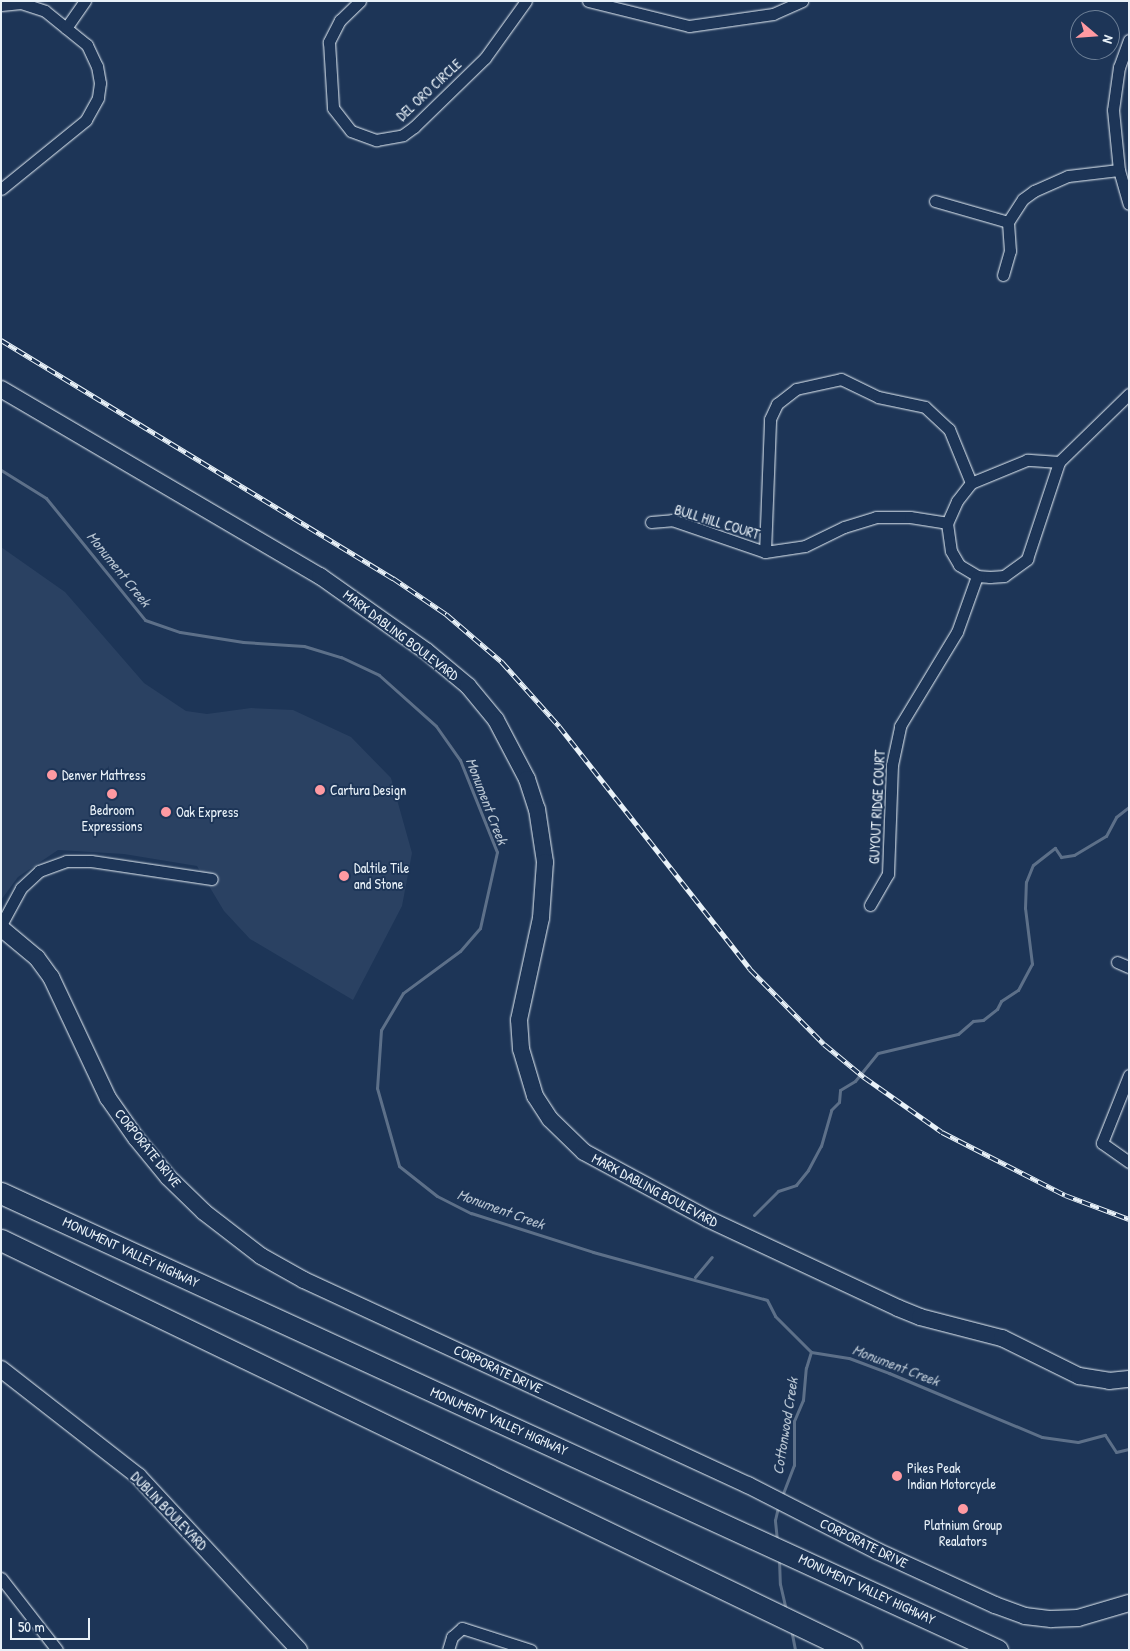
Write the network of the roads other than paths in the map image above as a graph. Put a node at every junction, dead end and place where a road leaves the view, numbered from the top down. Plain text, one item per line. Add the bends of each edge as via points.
1 (84, 1) edge
2 (360, 1) edge
3 (526, 1) edge
4 (588, 1) edge
5 (802, 1) edge
6 (1, 4) edge
7 (66, 28) junction
8 (1129, 40) edge
9 (1123, 157) edge
10 (1119, 170) junction
11 (1, 189) edge
12 (935, 201) dead end
13 (1129, 204) edge
14 (1008, 222) junction
15 (1003, 275) dead end
16 (1, 389) edge
17 (1129, 394) edge
18 (1058, 462) junction
19 (971, 483) junction
20 (651, 522) dead end
21 (947, 523) junction
22 (765, 552) junction
23 (977, 576) junction
24 (212, 879) dead end
25 (870, 905) dead end
26 (1, 927) edge
27 (1117, 962) dead end
28 (1129, 967) edge
29 (1129, 1075) edge
30 (1129, 1162) edge
31 (4, 1194) edge
32 (1, 1240) edge
33 (1, 1369) edge
34 (1129, 1378) edge
35 (1, 1578) edge
36 (1129, 1603) edge
37 (949, 1628) junction
38 (848, 1648) edge
39 (56, 1650) edge
40 (299, 1650) edge
41 (448, 1650) edge
42 (531, 1650) edge
43 (997, 1650) edge
44 (1010, 1650) edge

1 - 7 street
2 - 3 street, DEL ORO CIRCLE via 340,20 329,42 333,108 350,131 376,140 403,134 414,127 485,58
4 - 5 street via 689,26 773,14
6 - 7 street via 34,6
7 - 11 street via 87,45 97,66 100,82 94,110
8 - 9 street via 1114,91
9 - 10 street
10 - 13 street
10 - 14 street via 1068,176 1034,191 1014,209
12 - 14 street
14 - 15 street via 1010,251
16 - 34 street, MARK DABLING BOULEVARD via 320,576 426,651 468,686 496,720 527,778 537,809 546,862 541,918 522,996 522,1049 536,1096 550,1119 584,1152 708,1219 898,1308 920,1317 1002,1338 1079,1376 1110,1381
17 - 18 street
18 - 19 street via 1027,460
18 - 23 street via 1027,559 1004,576
19 - 21 street via 957,501
19 - 22 street via 949,429 932,411 916,403 878,396 841,379 796,389 777,404 770,419
20 - 22 street, BULL HILL COURT via 672,520
21 - 22 street, BULL HILL COURT via 910,517 876,517 844,527 805,546
21 - 23 street via 951,551 960,565
23 - 25 street, GUYOUT RIDGE COURT via 957,632 900,726 892,765 888,874
24 - 26 street via 91,861 66,861 39,871 21,888
26 - 36 street, CORPORATE DRIVE via 37,958 51,976 108,1098 136,1138 168,1177 204,1212 261,1256 304,1280 748,1486 877,1551 1025,1616 1078,1618
27 - 28 street
29 - 30 street via 1102,1143
31 - 37 highway, MONUMENT VALLEY HIGHWAY
32 - 38 highway
33 - 40 street, DUBLIN BOULEVARD via 138,1476
35 - 39 street
37 - 43 highway, MONUMENT VALLEY HIGHWAY
37 - 44 highway
41 - 42 street via 452,1637 462,1628

